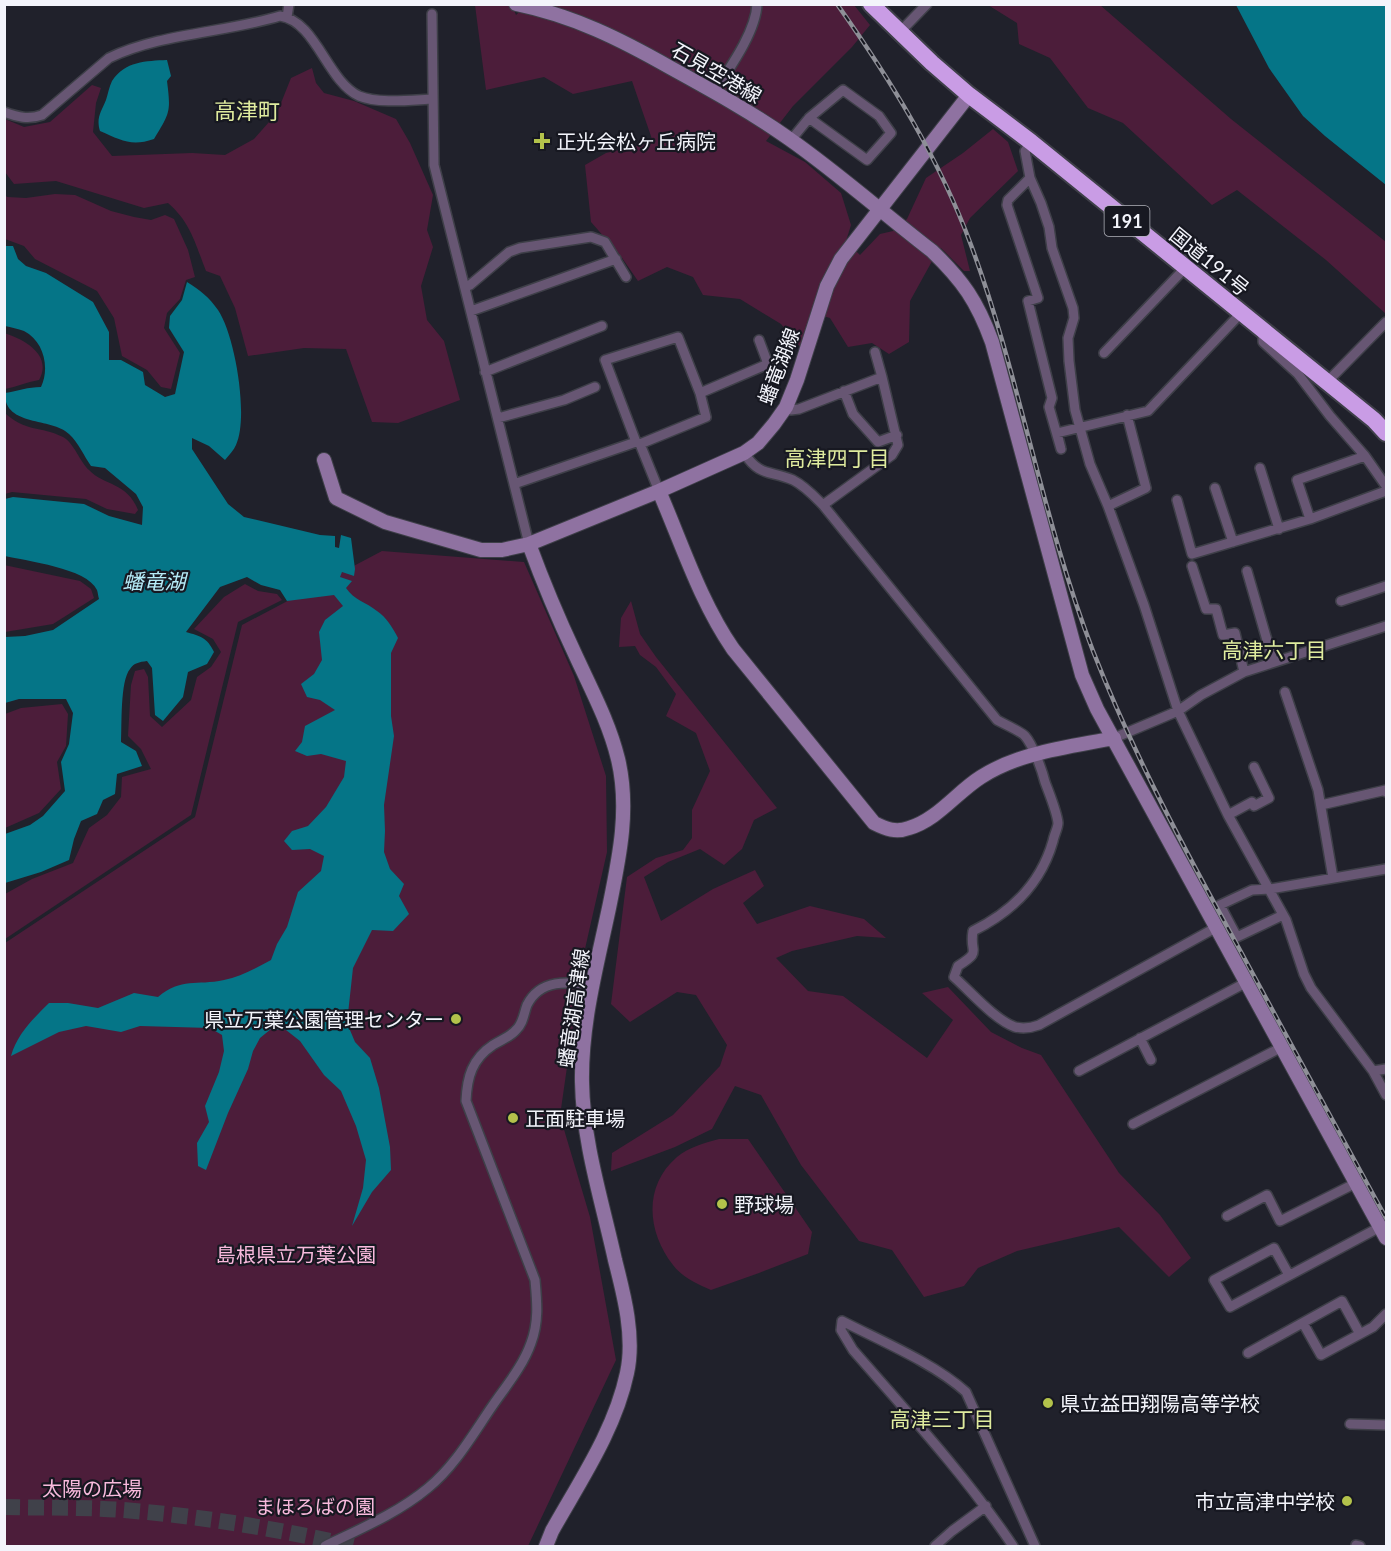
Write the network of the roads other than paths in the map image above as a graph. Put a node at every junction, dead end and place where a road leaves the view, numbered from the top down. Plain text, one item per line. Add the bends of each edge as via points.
1 (289, 4) edge
2 (516, 4) edge
3 (757, 4) edge
4 (871, 4) edge
5 (927, 4) edge
6 (432, 14) dead end
7 (287, 17) junction
8 (899, 33) junction
9 (714, 92) junction
10 (969, 95) junction
11 (433, 99) junction
12 (4, 112) edge
13 (809, 118) junction
14 (791, 140) junction
15 (1031, 142) junction
16 (1030, 178) junction
17 (879, 211) junction
18 (616, 259) junction
19 (1186, 267) junction
20 (626, 277) dead end
21 (465, 287) junction
22 (471, 311) junction
23 (1242, 312) junction
24 (1386, 322) edge
25 (602, 326) dead end
26 (1263, 330) junction
27 (1377, 332) junction
28 (759, 339) dead end
29 (1386, 339) edge
30 (875, 352) dead end
31 (1104, 353) dead end
32 (485, 372) junction
33 (882, 377) junction
34 (1326, 383) junction
35 (595, 387) dead end
36 (844, 391) junction
37 (700, 393) junction
38 (786, 406) junction
39 (1127, 415) junction
40 (498, 418) junction
41 (1079, 428) junction
42 (1386, 433) edge
43 (897, 435) junction
44 (638, 443) junction
45 (744, 453) junction
46 (1365, 456) junction
47 (324, 460) dead end
48 (1260, 468) dead end
49 (514, 484) junction
50 (1386, 486) edge
51 (1215, 488) dead end
52 (659, 491) junction
53 (1386, 491) edge
54 (1177, 500) dead end
55 (823, 504) junction
56 (1108, 506) junction
57 (1310, 519) junction
58 (1279, 529) junction
59 (1233, 542) junction
60 (529, 544) junction
61 (1192, 566) dead end
62 (1247, 571) dead end
63 (1386, 586) edge
64 (1341, 602) dead end
65 (1386, 626) edge
66 (1273, 661) junction
67 (1244, 672) junction
68 (1285, 692) dead end
69 (1178, 711) junction
70 (1114, 738) junction
71 (1034, 755) junction
72 (1254, 767) dead end
73 (1386, 792) edge
74 (1321, 804) junction
75 (1228, 815) junction
76 (1386, 869) edge
77 (1333, 878) junction
78 (1270, 889) junction
79 (1283, 915) junction
80 (1217, 927) junction
81 (1247, 982) junction
82 (592, 986) junction
83 (1140, 1038) junction
84 (1282, 1047) junction
85 (1151, 1060) dead end
86 (1386, 1069) edge
87 (1079, 1071) dead end
88 (1373, 1071) junction
89 (1386, 1095) edge
90 (1132, 1124) dead end
91 (1356, 1183) junction
92 (1227, 1216) dead end
93 (1383, 1233) edge
94 (1289, 1275) junction
95 (1386, 1314) edge
96 (1302, 1323) junction
97 (1359, 1334) junction
98 (1248, 1353) dead end
99 (1350, 1424) dead end
100 (1386, 1425) edge
101 (986, 1506) junction
102 (325, 1546) edge
103 (546, 1546) edge
104 (934, 1546) edge
105 (1013, 1546) edge
106 (1035, 1546) edge

1 - 7 street
2 - 9 main road, 石見空港線 via 618,38
3 - 9 street via 746,40
4 - 8 highway, 国道191号 / 191
5 - 8 street
6 - 11 street
7 - 11 street via 302,27 338,76 358,95 372,100
7 - 12 street via 170,39 118,54 42,115 22,118
8 - 10 highway, 国道191号 / 191
9 - 14 main road, 石見空港線
10 - 15 highway, 国道191号 / 191
10 - 17 main road, 蟠竜湖線
11 - 21 street via 434,165
13 - 13 street via 867,160 891,134 879,116 843,90
13 - 14 street
14 - 17 main road, 石見空港線
15 - 16 street via 1025,151
15 - 19 highway, 国道191号 / 191
16 - 41 street via 1073,308 1068,350
16 - 41 street via 1007,205 1038,298 1028,301 1052,398 1049,407 1061,449 1057,433
17 - 38 main road, 蟠竜湖線 via 841,259 827,286
17 - 70 main road, 石見空港線 via 952,270 983,318 1082,675
18 - 20 street
18 - 21 street via 605,242 591,237 520,248 509,252
18 - 22 street
19 - 23 highway, 国道191号 / 191
19 - 31 street
21 - 22 street
22 - 32 street
23 - 26 highway, 国道191号 / 191
23 - 39 street via 1148,411
24 - 27 street
25 - 32 street
26 - 34 highway, 国道191号 / 191
26 - 46 street via 1263,342 1298,374
27 - 29 street
27 - 34 street
28 - 37 street via 768,364
30 - 33 street
32 - 40 street
33 - 36 street
33 - 43 street
34 - 42 highway, 国道191号 / 191
35 - 40 street
36 - 38 street via 799,409
36 - 43 street via 853,414 878,442
37 - 44 street via 706,417
37 - 44 street via 678,337 605,360
38 - 45 main road, 蟠竜湖線 via 764,436
39 - 41 street
39 - 56 street via 1146,488
40 - 49 street
41 - 56 street
43 - 55 street via 898,445 892,455
44 - 49 street
44 - 52 street
45 - 52 main road, 蟠竜湖線
45 - 55 street via 753,466 793,481
46 - 50 street
46 - 57 street via 1297,480
47 - 60 main road, 蟠竜湖線 via 336,498 385,522 481,550
48 - 58 street
49 - 60 street
51 - 59 street
52 - 60 main road, 蟠竜湖線
52 - 71 main road via 720,630 874,823 887,830 913,828 979,778
53 - 57 street
54 - 59 street via 1192,554
55 - 71 street via 997,720 1023,734
56 - 69 street
57 - 58 street
58 - 59 street
60 - 82 main road, 蟠竜湖高津線 via 551,604 607,722 623,793 619,861
61 - 67 street via 1206,609 1216,609 1223,635 1235,633
62 - 66 street
63 - 64 street
65 - 66 street
66 - 67 street
67 - 69 street
68 - 74 street
69 - 70 street
69 - 75 street
70 - 71 main road
70 - 80 main road, 石見空港線
71 - 80 street via 1058,823 1049,855 1024,896 973,931 975,953 958,966 954,978 1004,1022 1028,1029
72 - 75 street via 1269,798
73 - 74 street
74 - 77 street
75 - 78 street
76 - 77 street
77 - 78 street
78 - 79 street
78 - 79 street via 1252,890 1220,905 1237,937
79 - 88 street via 1311,988
80 - 81 main road, 石見空港線
81 - 83 street
81 - 84 main road, 石見空港線
82 - 102 street via 572,981 552,984 536,993 518,1029 479,1056 467,1083 466,1101 535,1280 537,1324 531,1344 450,1467 430,1487 406,1504
82 - 103 main road, 蟠竜湖高津線 via 583,1053 585,1118 590,1156 622,1289 629,1337 628,1371 603,1441
83 - 85 street
83 - 87 street
84 - 90 street
84 - 91 main road, 石見空港線
86 - 88 street
88 - 89 street
91 - 92 street via 1280,1221 1267,1195
91 - 93 main road, 石見空港線
93 - 94 street
94 - 94 street via 1230,1307 1214,1280 1274,1248
95 - 97 street
96 - 97 street via 1321,1355
96 - 97 street via 1342,1301
96 - 98 street
99 - 100 street
101 - 104 street
101 - 105 street
101 - 106 street via 853,1350 841,1330 842,1321 969,1389

